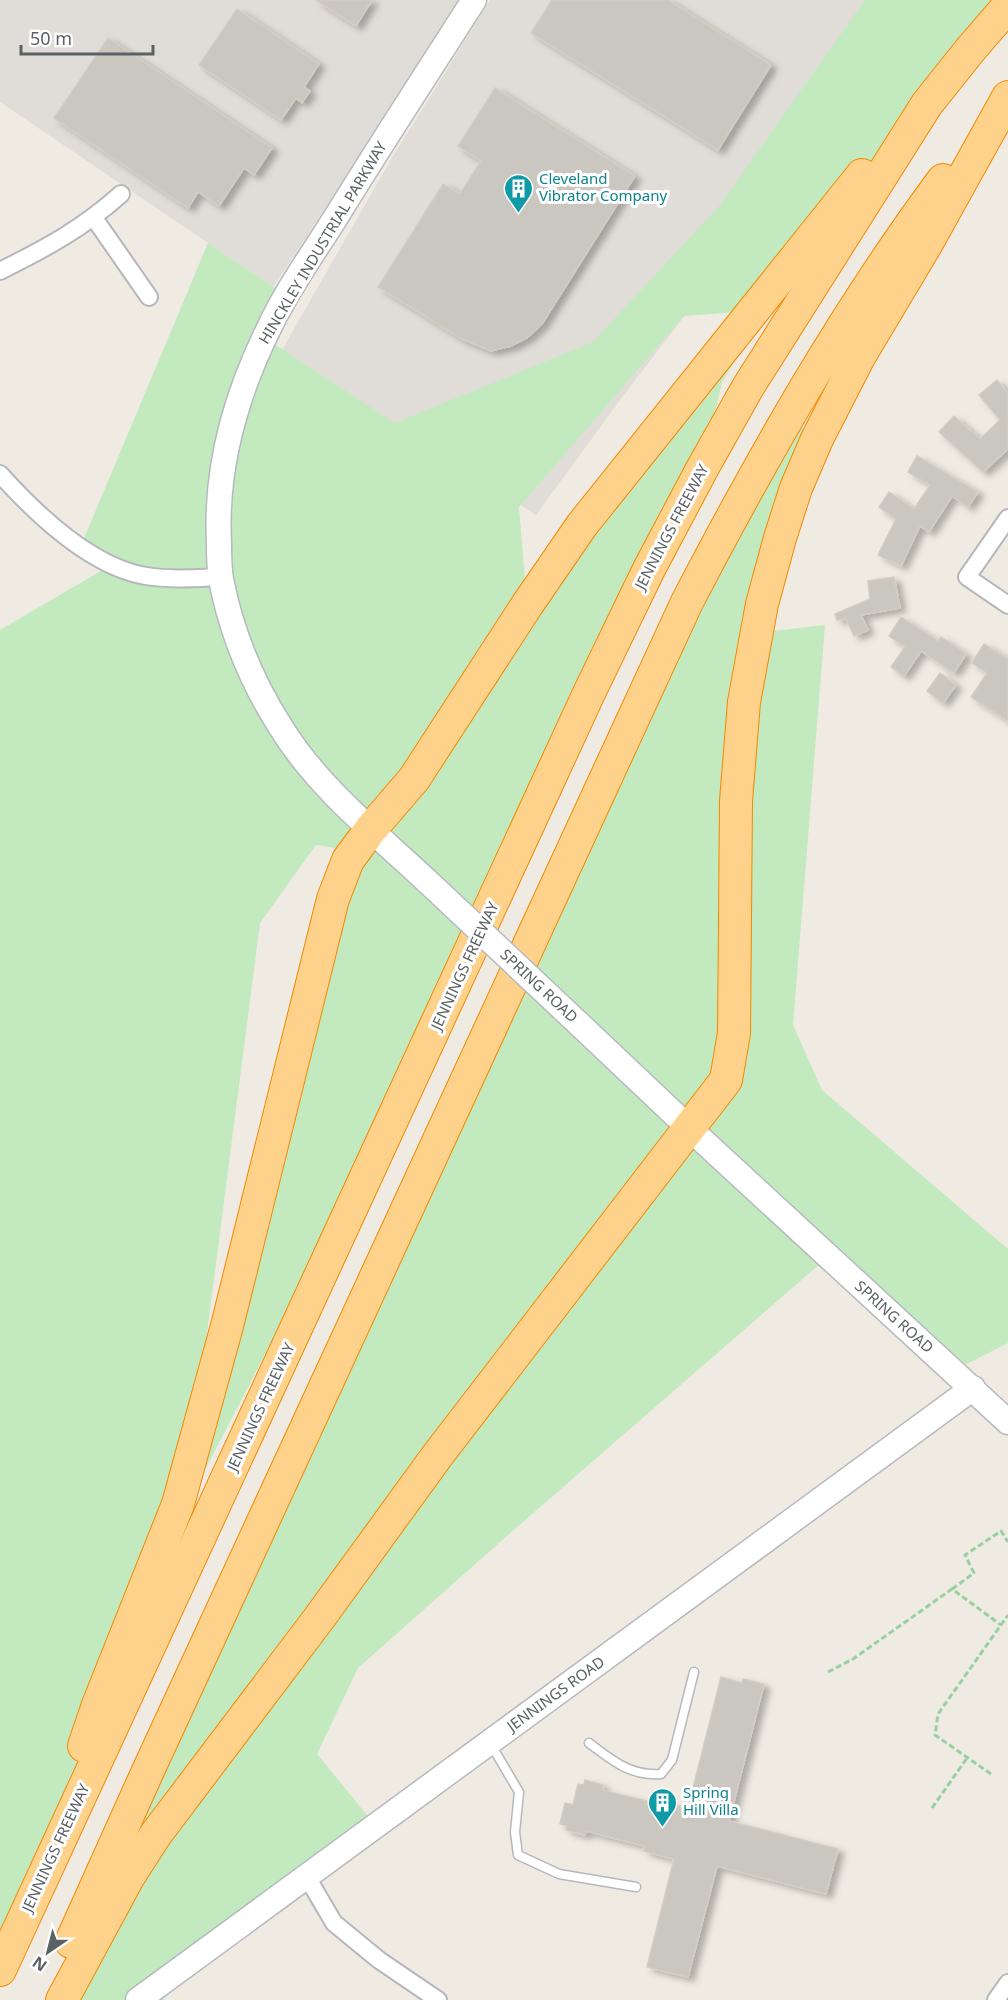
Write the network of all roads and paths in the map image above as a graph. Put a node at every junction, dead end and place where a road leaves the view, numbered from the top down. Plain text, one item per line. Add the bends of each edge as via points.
1 (474, 0) edge
2 (1008, 6) edge
3 (1008, 96) edge
4 (927, 104) junction
5 (121, 194) dead end
6 (94, 218) junction
7 (0, 271) edge
8 (149, 297) dead end
9 (0, 474) edge
10 (1008, 518) edge
11 (221, 577) junction
12 (1008, 604) edge
13 (371, 829) junction
14 (689, 1128) junction
15 (973, 1388) junction
16 (1008, 1422) edge
17 (1008, 1542) edge
18 (952, 1589) junction
19 (1008, 1615) edge
20 (1001, 1625) junction
21 (694, 1671) dead end
22 (828, 1672) dead end
23 (490, 1743) junction
24 (589, 1743) dead end
25 (967, 1757) junction
26 (991, 1773) dead end
27 (932, 1808) dead end
28 (48, 1862) junction
29 (307, 1877) junction
30 (636, 1887) dead end
31 (0, 1970) edge
32 (1008, 1983) edge
33 (145, 1995) edge
34 (45, 2000) edge
35 (62, 2000) edge
36 (438, 2000) edge
37 (996, 2000) edge

1 - 11 street, HINCKLEY INDUSTRIAL PARKWAY via 294,284 248,374 222,468 218,535
2 - 4 highway, JENNINGS FREEWAY
3 - 14 highway via 859,357 817,439 780,538 762,604 744,702 736,801 734,1033 726,1080
3 - 34 highway via 926,202 868,286 824,356 687,602
4 - 13 highway via 881,152 582,525 414,779
4 - 28 highway, JENNINGS FREEWAY via 748,387 649,569
5 - 6 street
6 - 7 street
6 - 8 street
9 - 11 street via 52,526 80,548 112,565 145,576
10 - 12 street via 967,577
11 - 13 street, SPRING ROAD via 248,667 281,729 313,771
13 - 14 street, SPRING ROAD, bridge
13 - 28 highway via 348,860 333,899 227,1326 178,1504 98,1705
14 - 15 street, SPRING ROAD
14 - 35 highway via 436,1456 156,1834 118,1894
15 - 16 street, SPRING ROAD
15 - 23 street, JENNINGS ROAD
17 - 18 path via 1001,1531 965,1555 974,1573
18 - 20 path
18 - 22 path via 853,1659
19 - 20 path
20 - 25 path via 938,1714 935,1735
21 - 24 lane via 672,1760 661,1774 645,1775 625,1769
23 - 29 street, JENNINGS ROAD
23 - 30 lane via 519,1792 515,1832 518,1855 559,1874
25 - 26 path
25 - 27 path
28 - 31 highway, JENNINGS FREEWAY
29 - 33 street, JENNINGS ROAD
29 - 36 street via 334,1923
32 - 37 street

